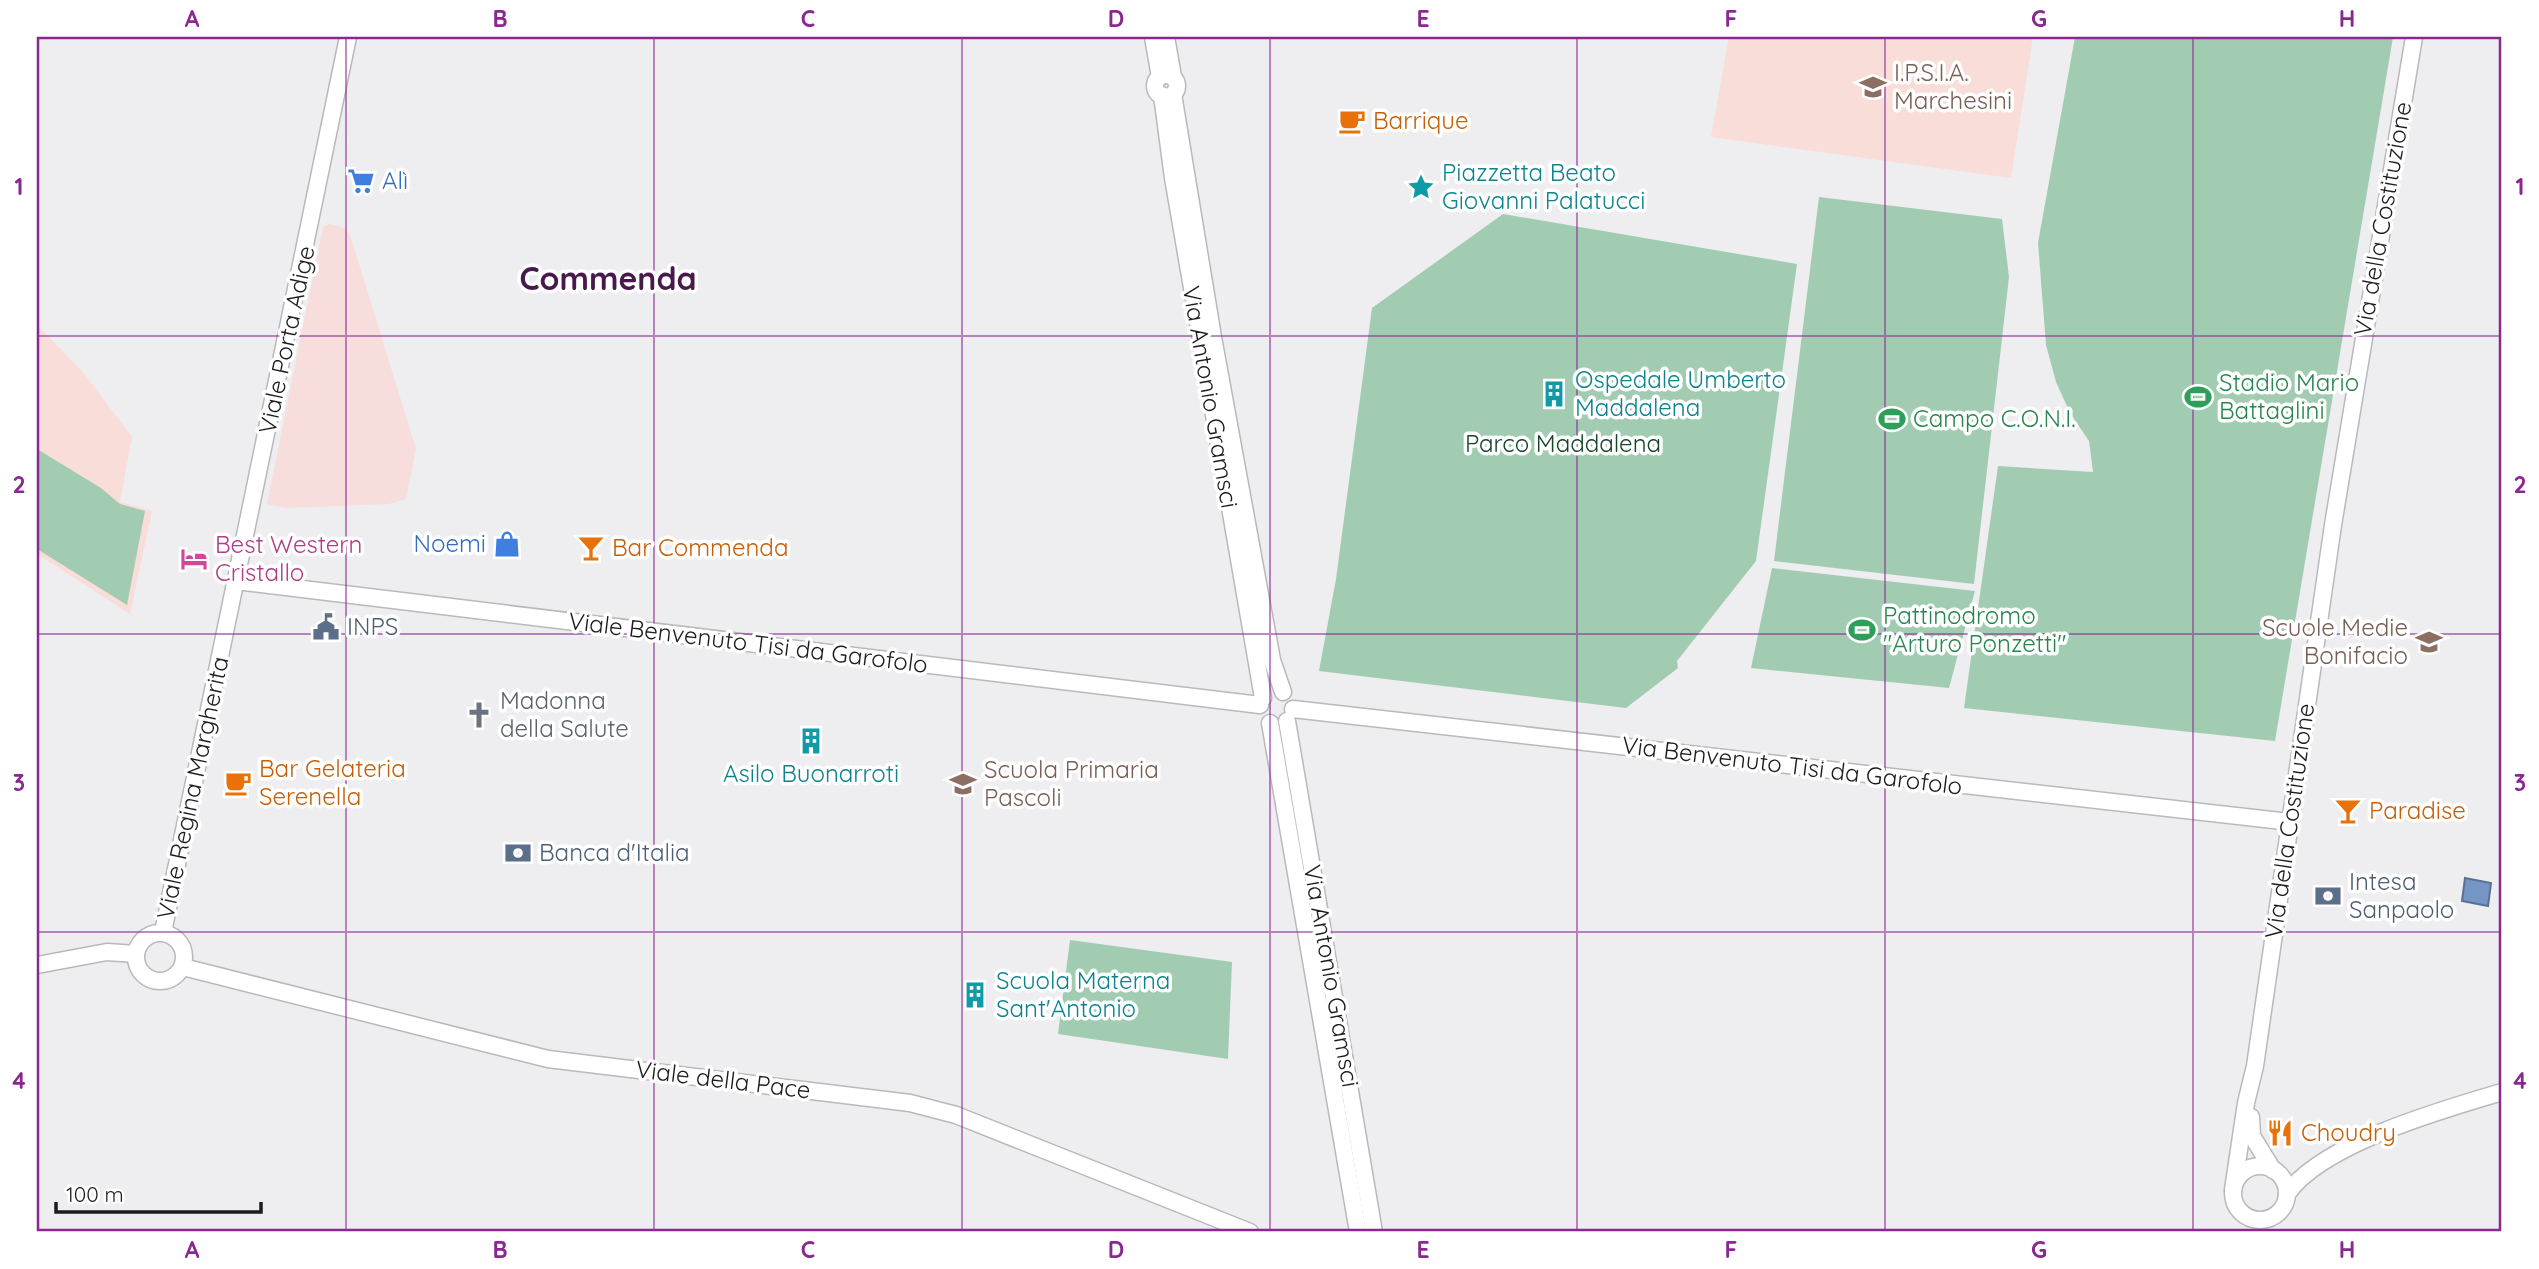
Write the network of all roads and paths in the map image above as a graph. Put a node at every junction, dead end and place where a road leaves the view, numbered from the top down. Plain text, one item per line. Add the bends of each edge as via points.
1 (348, 37) edge
2 (1153, 37) edge
3 (1166, 37) edge
4 (2414, 37) edge
5 (1167, 86) junction
6 (236, 581) junction
7 (223, 644) joint
8 (1283, 692) junction
9 (1262, 701) junction
10 (1290, 715) junction
11 (1270, 723) junction
12 (2290, 822) junction
13 (163, 932) junction
14 (136, 954) junction
15 (37, 965) edge
16 (183, 967) junction
17 (2255, 1066) junction
18 (2502, 1092) edge
19 (2276, 1173) junction
20 (2303, 1175) junction
21 (2233, 1190) junction
22 (2287, 1194) junction
23 (1250, 1232) edge
24 (1357, 1232) edge
25 (1374, 1232) edge

1 - 6 street, Viale Porta Adige
2 - 5 street, Via Antonio Gramsci
3 - 5 street, Via Antonio Gramsci
4 - 12 street, Via della Costituzione via 2333,525
5 - 8 street, Via Antonio Gramsci via 1272,660
5 - 9 street, Via Antonio Gramsci via 1173,178
6 - 7 street, Viale Porta Adige
6 - 9 street, Viale Benvenuto Tisi da Garofolo
7 - 13 street, Viale Regina Margherita
8 - 9 street via 1272,692
8 - 10 street via 1291,699
9 - 11 street via 1262,716
10 - 11 street via 1279,724
10 - 12 street, Via Benvenuto Tisi da Garofolo
10 - 25 street, Via Antonio Gramsci
11 - 24 street, Via Antonio Gramsci
12 - 17 street, Via della Costituzione
13 - 14 street via 148,935
13 - 16 street via 181,944
14 - 15 street via 107,952
14 - 16 street via 142,974 155,981 171,979
16 - 23 street, Viale della Pace via 548,1059 922,1106 956,1115
17 - 19 street via 2250,1131
17 - 21 street
18 - 20 street via 2366,1139
19 - 20 street
19 - 21 street via 2265,1167 2248,1169
19 - 22 street
20 - 22 street
21 - 22 street via 2239,1211 2259,1220 2276,1215

